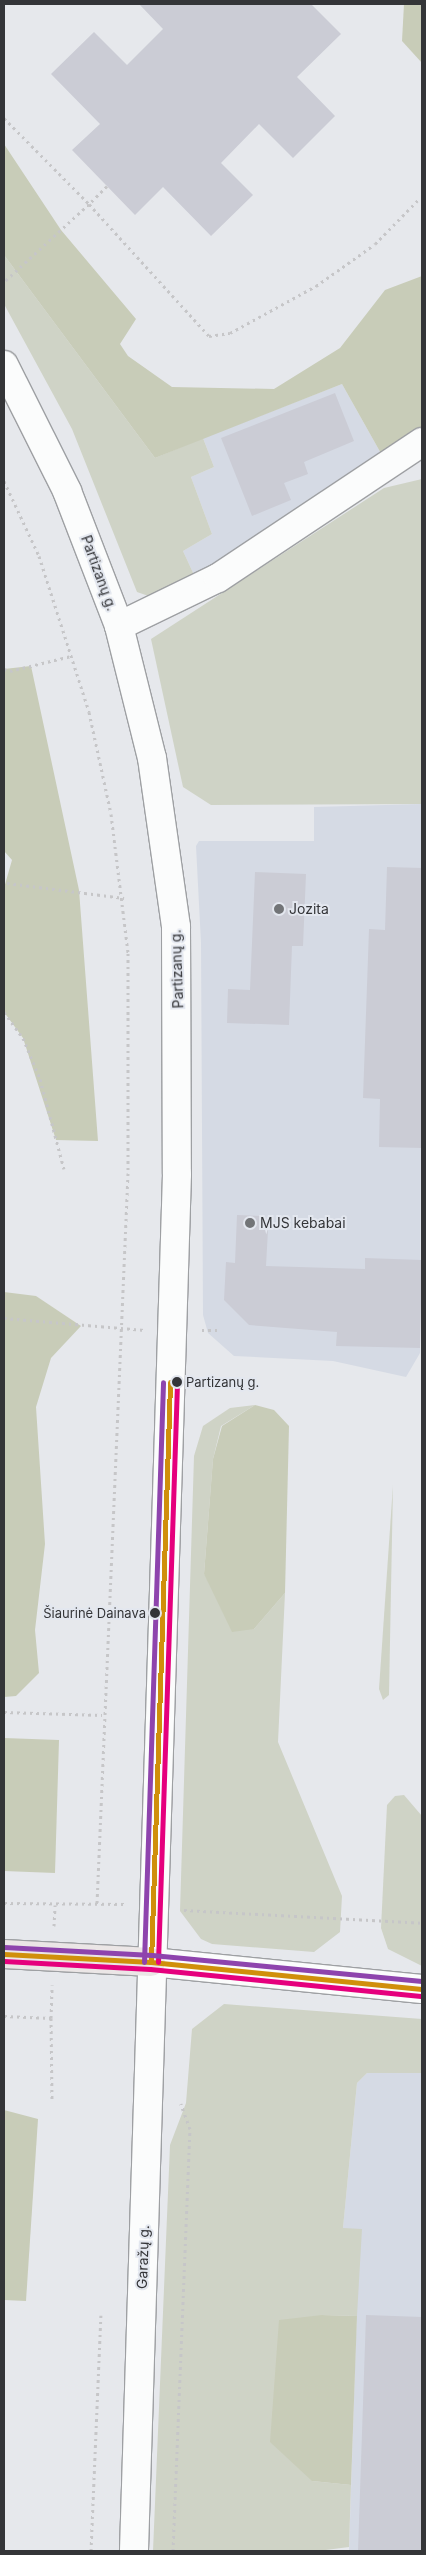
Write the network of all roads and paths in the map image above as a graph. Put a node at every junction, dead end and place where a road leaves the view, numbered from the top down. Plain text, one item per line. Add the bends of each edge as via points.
1 (4, 118) edge
2 (107, 186) dead end
3 (420, 198) dead end
4 (90, 204) junction
5 (4, 282) edge
6 (4, 365) edge
7 (422, 442) edge
8 (4, 482) edge
9 (119, 626) junction
10 (71, 656) junction
11 (4, 668) edge
12 (7, 883) dead end
13 (124, 898) junction
14 (4, 1012) edge
15 (64, 1169) dead end
16 (4, 1318) edge
17 (119, 1329) junction
18 (219, 1330) dead end
19 (170, 1332) junction
20 (4, 1712) edge
21 (102, 1715) junction
22 (4, 1904) edge
23 (189, 1911) dead end
24 (422, 1923) edge
25 (4, 1954) edge
26 (151, 1962) junction
27 (422, 1989) edge
28 (51, 2018) dead end
29 (52, 2101) dead end
30 (181, 2104) dead end
31 (100, 2315) dead end
32 (91, 2551) edge
33 (134, 2551) edge
34 (173, 2551) edge

1 - 4 path
2 - 4 path
3 - 4 path via 375,244 316,286 230,333 209,336
4 - 5 path
6 - 9 street, Partizanų g. via 67,491
7 - 9 street via 218,578
8 - 10 path via 39,556
9 - 19 street, Partizanų g. via 152,758 176,927 180,1035
10 - 11 path via 10,671
10 - 13 path via 94,731
12 - 13 path
13 - 17 path via 128,1173
14 - 15 path via 23,1038 40,1079
16 - 17 path
17 - 19 path
17 - 21 path
18 - 19 path
19 - 26 street, Partizanų g.
20 - 21 path
21 - 22 path via 97,1904
23 - 24 path
25 - 26 main road
26 - 27 street
26 - 33 street, Garažų g.
28 - 29 path
30 - 34 path via 190,2129
31 - 32 path

